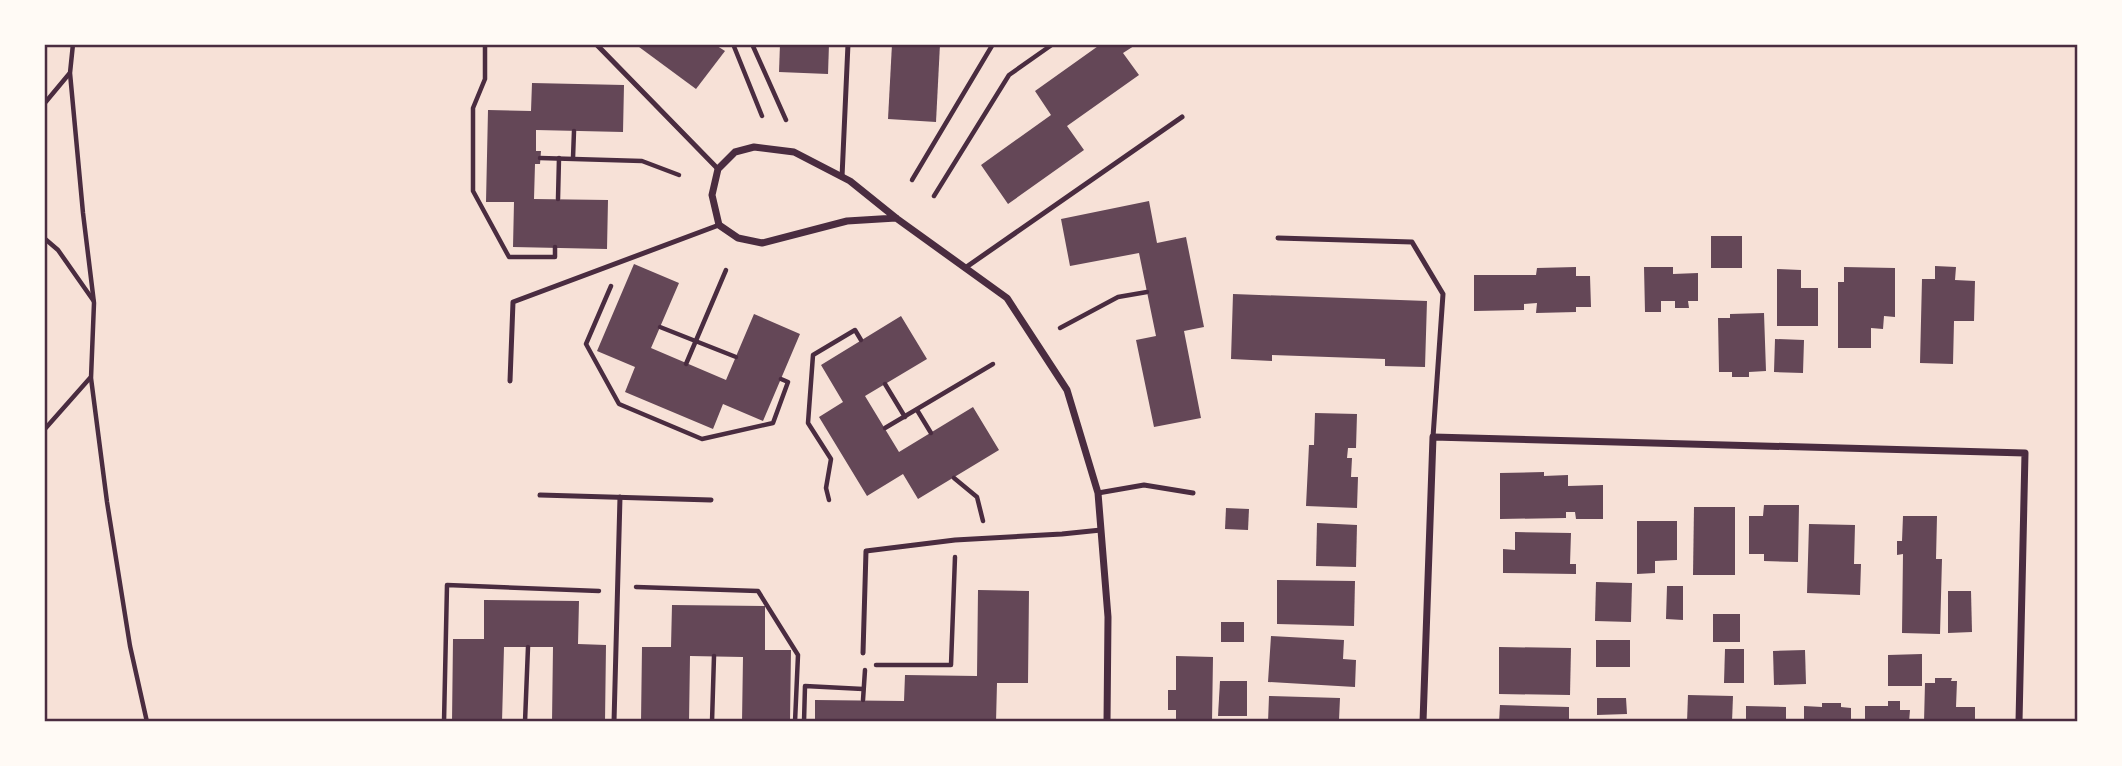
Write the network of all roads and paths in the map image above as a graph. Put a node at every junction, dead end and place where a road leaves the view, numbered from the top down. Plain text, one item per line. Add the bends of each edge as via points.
1 (72, 44) edge
2 (485, 44) edge
3 (596, 44) edge
4 (733, 44) edge
5 (752, 44) edge
6 (848, 44) edge
7 (993, 44) edge
8 (1053, 44) edge
9 (69, 73) junction
10 (44, 104) edge
11 (762, 116) dead end
12 (1182, 117) dead end
13 (786, 120) dead end
14 (574, 131) dead end
15 (540, 158) dead end
16 (559, 158) junction
17 (573, 158) junction
18 (718, 169) junction
19 (679, 175) dead end
20 (842, 177) junction
21 (912, 180) dead end
22 (934, 196) dead end
23 (558, 199) dead end
24 (896, 218) junction
25 (719, 225) junction
26 (44, 238) edge
27 (1278, 238) dead end
28 (555, 247) dead end
29 (621, 261) junction
30 (965, 268) junction
31 (726, 270) dead end
32 (1147, 292) dead end
33 (94, 303) junction
34 (660, 327) dead end
35 (1060, 328) dead end
36 (860, 340) dead end
37 (696, 342) junction
38 (736, 357) dead end
39 (687, 364) dead end
40 (993, 364) dead end
41 (91, 378) junction
42 (781, 379) dead end
43 (510, 381) dead end
44 (885, 384) dead end
45 (917, 410) junction
46 (905, 416) junction
47 (885, 428) dead end
48 (44, 430) edge
49 (931, 433) dead end
50 (1433, 437) junction
51 (954, 478) dead end
52 (1193, 492) dead end
53 (1098, 493) junction
54 (540, 495) dead end
55 (620, 497) junction
56 (711, 500) dead end
57 (830, 500) dead end
58 (1101, 530) junction
59 (988, 538) junction
60 (955, 540) junction
61 (528, 647) dead end
62 (863, 653) dead end
63 (714, 656) dead end
64 (863, 689) junction
65 (863, 700) dead end
66 (147, 722) edge
67 (525, 722) edge
68 (614, 722) edge
69 (712, 722) edge
70 (804, 722) edge
71 (1107, 722) edge
72 (1423, 722) edge
73 (2019, 722) edge

1 - 9 path
2 - 28 path via 485,79 473,108 473,191 509,257 555,257
3 - 18 lane
4 - 11 path
5 - 13 path
6 - 20 lane
7 - 21 path
8 - 22 path via 1009,75
9 - 10 path
9 - 33 path
12 - 30 lane
14 - 17 path
15 - 16 path
16 - 17 path
16 - 23 path
17 - 19 path via 642,161
18 - 20 street via 735,152 754,147 794,152
18 - 25 street via 712,195
20 - 24 street
24 - 25 street via 847,221 762,243 738,238
24 - 30 street
25 - 29 lane
26 - 33 path via 58,250
27 - 50 lane via 1412,242 1443,294
29 - 42 path via 586,344 619,404 702,439 773,423 788,382
29 - 43 lane via 513,302
30 - 53 street via 1007,298 1067,390
31 - 37 path
32 - 35 path via 1118,297
33 - 41 path
34 - 37 path
36 - 57 path via 855,330 813,355 808,423 831,459 825,488
37 - 38 path
37 - 39 path
40 - 45 path
41 - 48 path
41 - 66 path via 130,646
44 - 46 path
45 - 46 path
45 - 49 path
46 - 47 path
50 - 72 street
50 - 73 street via 2025,453
51 - 59 path via 977,497
52 - 53 lane via 1144,485
53 - 58 street
54 - 55 lane
55 - 56 lane
55 - 68 lane
58 - 59 lane
58 - 71 street via 1108,617
59 - 60 lane
60 - 62 lane via 866,551
60 - 64 path via 951,665 865,665
61 - 67 path
63 - 69 path
64 - 65 path
64 - 70 path via 805,686

